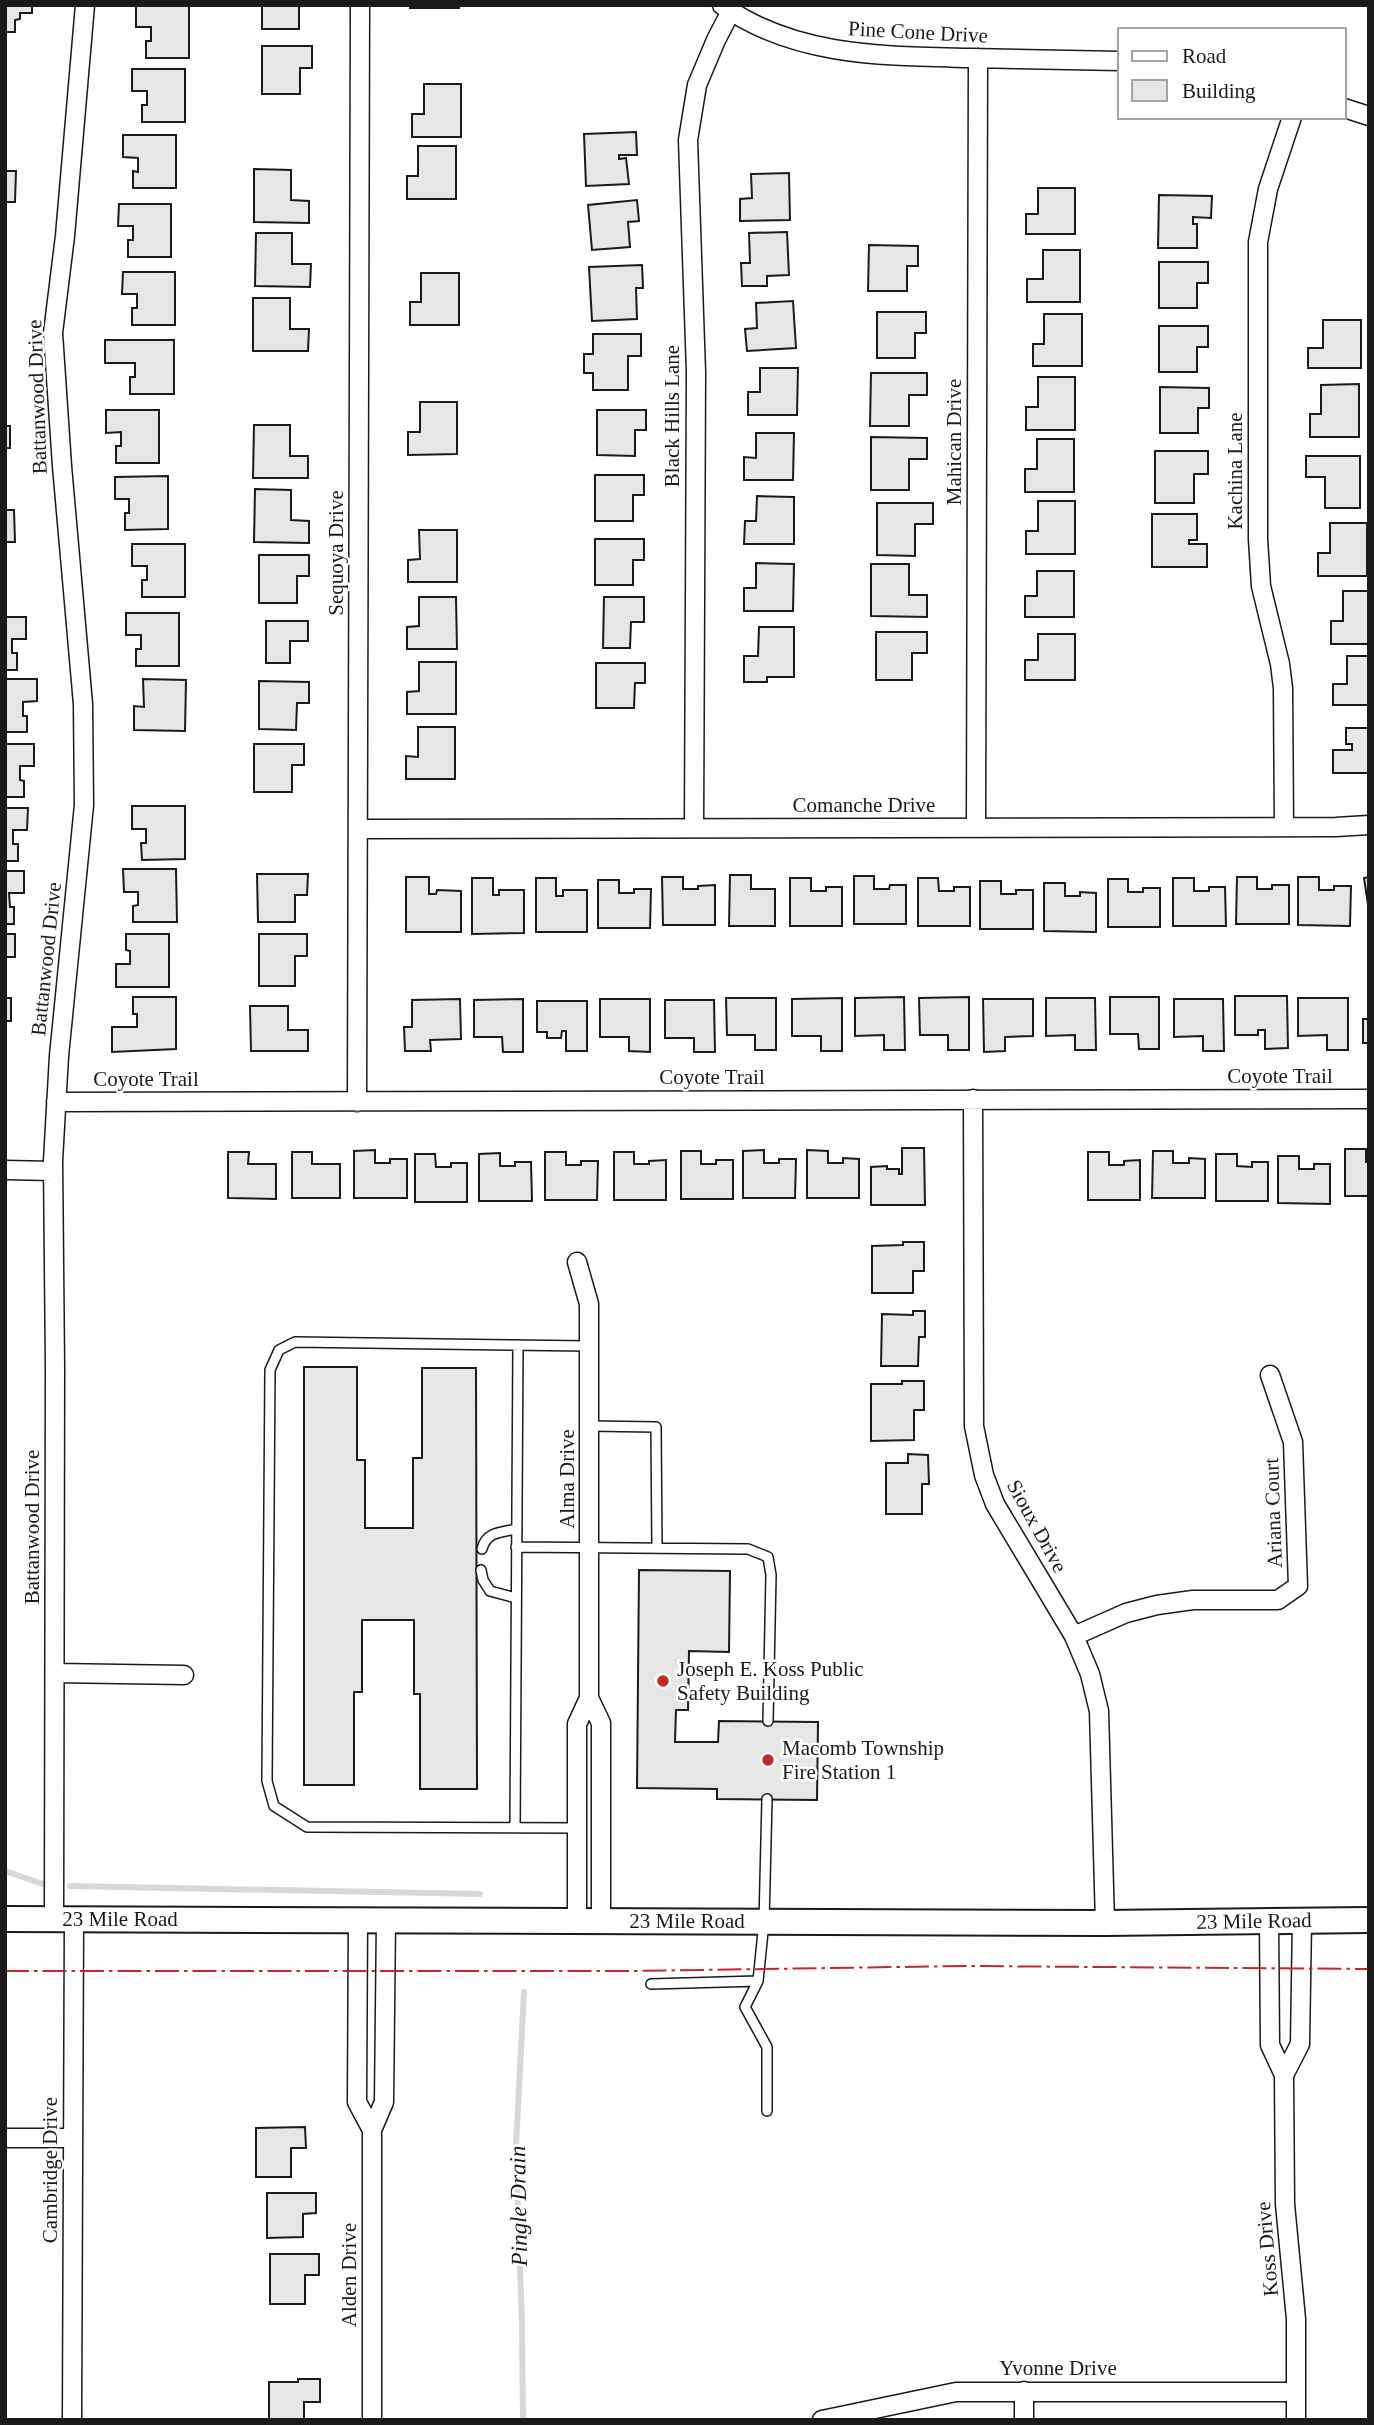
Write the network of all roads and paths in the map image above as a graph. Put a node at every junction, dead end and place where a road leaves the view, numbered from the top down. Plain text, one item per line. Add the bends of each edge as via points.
1 (85, 5) edge
2 (360, 5) edge
3 (726, 8) edge
4 (978, 58) junction
5 (1118, 61) edge
6 (1346, 109) edge
7 (1369, 116) edge
8 (1291, 119) edge
9 (1369, 825) edge
10 (976, 827) junction
11 (1284, 827) junction
12 (694, 828) junction
13 (359, 829) junction
14 (973, 1099) junction
15 (1369, 1099) edge
16 (56, 1102) junction
17 (357, 1102) junction
18 (5, 1170) edge
19 (53, 1171) junction
20 (577, 1262) dead end
21 (518, 1345) junction
22 (589, 1346) junction
23 (1270, 1375) dead end
24 (589, 1426) junction
25 (517, 1529) junction
26 (516, 1547) junction
27 (590, 1548) junction
28 (657, 1548) junction
29 (482, 1549) dead end
30 (481, 1570) dead end
31 (516, 1598) junction
32 (1074, 1636) junction
33 (55, 1673) junction
34 (184, 1675) dead end
35 (589, 1698) junction
36 (768, 1721) dead end
37 (767, 1800) dead end
38 (601, 1817) junction
39 (577, 1822) junction
40 (515, 1828) junction
41 (5, 1919) edge
42 (64, 1919) junction
43 (358, 1919) junction
44 (386, 1919) junction
45 (1302, 1920) junction
46 (1369, 1920) edge
47 (589, 1921) junction
48 (1269, 1921) junction
49 (764, 1922) junction
50 (1105, 1923) junction
51 (758, 1981) junction
52 (651, 1984) dead end
53 (1284, 2075) junction
54 (767, 2111) dead end
55 (372, 2130) junction
56 (5, 2138) edge
57 (73, 2138) junction
58 (1024, 2391) junction
59 (1296, 2392) junction
60 (72, 2420) edge
61 (372, 2420) edge
62 (822, 2420) edge
63 (1024, 2420) edge
64 (1296, 2420) edge

1 - 16 street, Battanwood Drive via 53,333 83,704 84,805
2 - 13 street, Sequoya Drive
3 - 4 street, Pine Cone Drive via 760,26 835,50
3 - 12 street, Black Hills Lane via 698,85 688,140 695,372
4 - 5 street, Pine Cone Drive
4 - 10 street, Mahican Drive
6 - 7 street
8 - 11 street, Kachina Lane via 1268,190 1258,242 1258,552 1283,688
9 - 11 street, Comanche Drive
10 - 11 street, Comanche Drive
10 - 12 street, Comanche Drive
12 - 13 street, Comanche Drive
13 - 17 street, Sequoya Drive
14 - 15 street, Coyote Trail
14 - 17 street, Coyote Trail
14 - 32 street, Sioux Drive via 974,1426 979,1453 995,1504
16 - 17 street, Coyote Trail
16 - 19 street, Battanwood Drive
18 - 19 street
19 - 33 street, Battanwood Drive
20 - 22 street, Alma Drive via 589,1304
21 - 22 lane
21 - 25 lane
21 - 40 lane via 295,1342 279,1350 270,1370 267,1781 274,1806 307,1828
22 - 24 street, Alma Drive
23 - 32 street, Ariana Court via 1293,1442 1298,1586 1278,1600 1193,1600 1157,1605 1126,1612
24 - 27 street, Alma Drive
24 - 28 lane via 656,1427
25 - 26 lane
25 - 29 lane via 494,1533
26 - 27 lane
26 - 31 lane
27 - 28 lane
27 - 35 street, Alma Drive
28 - 36 lane via 748,1549 768,1557
30 - 31 lane via 490,1591
31 - 40 lane
32 - 50 street, Sioux Drive via 1099,1711
33 - 34 street
33 - 42 street, Battanwood Drive
35 - 38 street, Alma Drive via 601,1723
35 - 39 street, Alma Drive via 577,1724
37 - 49 lane
38 - 39 lane
38 - 47 street, Alma Drive
39 - 40 lane
39 - 47 street, Alma Drive
41 - 42 main road, 23 Mile Road
42 - 43 main road, 23 Mile Road
42 - 57 street, Cambridge Drive
43 - 44 main road, 23 Mile Road
43 - 55 street, Alden Drive via 357,2102
44 - 47 main road, 23 Mile Road
44 - 55 street, Alden Drive via 384,2102
45 - 46 main road, 23 Mile Road
45 - 48 main road, 23 Mile Road
45 - 53 street, Koss Drive via 1300,2044
47 - 49 main road, 23 Mile Road
48 - 50 main road, 23 Mile Road
48 - 53 street, Koss Drive via 1270,2045
49 - 50 main road, 23 Mile Road
49 - 51 lane
51 - 52 lane
51 - 54 lane via 745,2007 767,2047
53 - 59 street, Koss Drive via 1284,2204 1296,2319
55 - 61 street, Alden Drive
56 - 57 street
57 - 60 street, Cambridge Drive
58 - 59 street, Yvonne Drive
58 - 62 street, Yvonne Drive via 956,2392
58 - 63 street
59 - 64 street, Koss Drive

